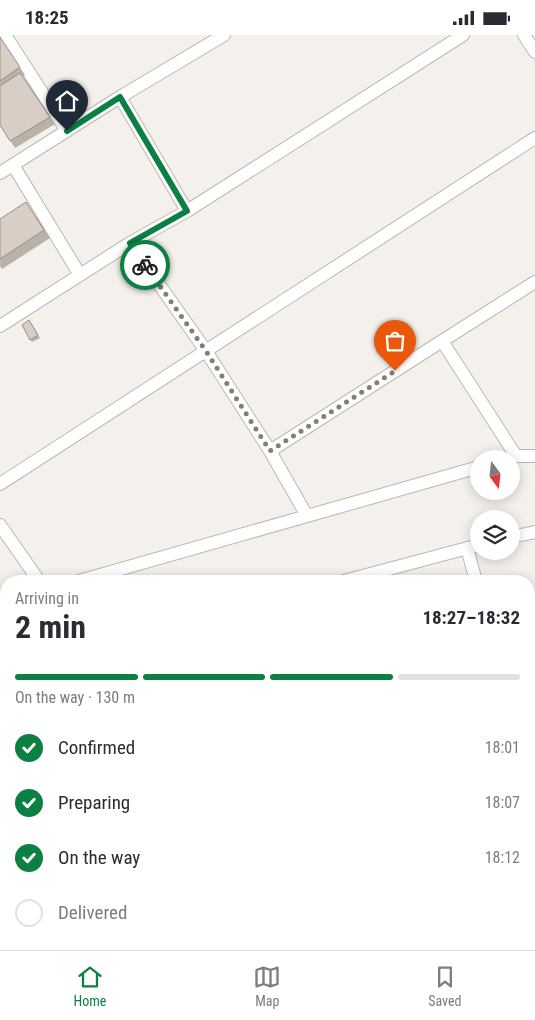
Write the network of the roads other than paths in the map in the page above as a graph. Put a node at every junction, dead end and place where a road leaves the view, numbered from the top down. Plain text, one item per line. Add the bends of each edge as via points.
1 (5, 35) edge
2 (224, 35) edge
3 (462, 35) edge
4 (524, 35) edge
5 (535, 52) edge
6 (120, 97) junction
7 (67, 131) junction
8 (535, 138) edge
9 (13, 165) junction
10 (0, 173) edge
11 (187, 211) junction
12 (130, 243) junction
13 (80, 275) junction
14 (535, 281) edge
15 (0, 326) edge
16 (442, 341) junction
17 (206, 351) junction
18 (507, 450) edge
19 (270, 451) junction
20 (535, 456) edge
21 (520, 457) edge
22 (470, 470) edge
23 (0, 484) edge
24 (307, 516) junction
25 (0, 525) edge
26 (535, 531) edge
27 (520, 535) edge
28 (470, 548) edge
29 (474, 560) edge
30 (35, 575) edge
31 (100, 575) edge
32 (390, 575) edge
33 (475, 575) edge

1 - 7 street
2 - 6 street
3 - 11 street
4 - 5 street
6 - 7 street
6 - 11 street
7 - 9 street
8 - 17 street
9 - 10 street
9 - 13 street
11 - 12 street
12 - 13 street
12 - 17 street
13 - 15 street
14 - 16 street
16 - 18 street
16 - 19 street
17 - 19 street
17 - 23 street
19 - 24 street
20 - 21 street
22 - 24 street
24 - 31 street
25 - 30 street
26 - 27 street
28 - 32 street
29 - 33 street

